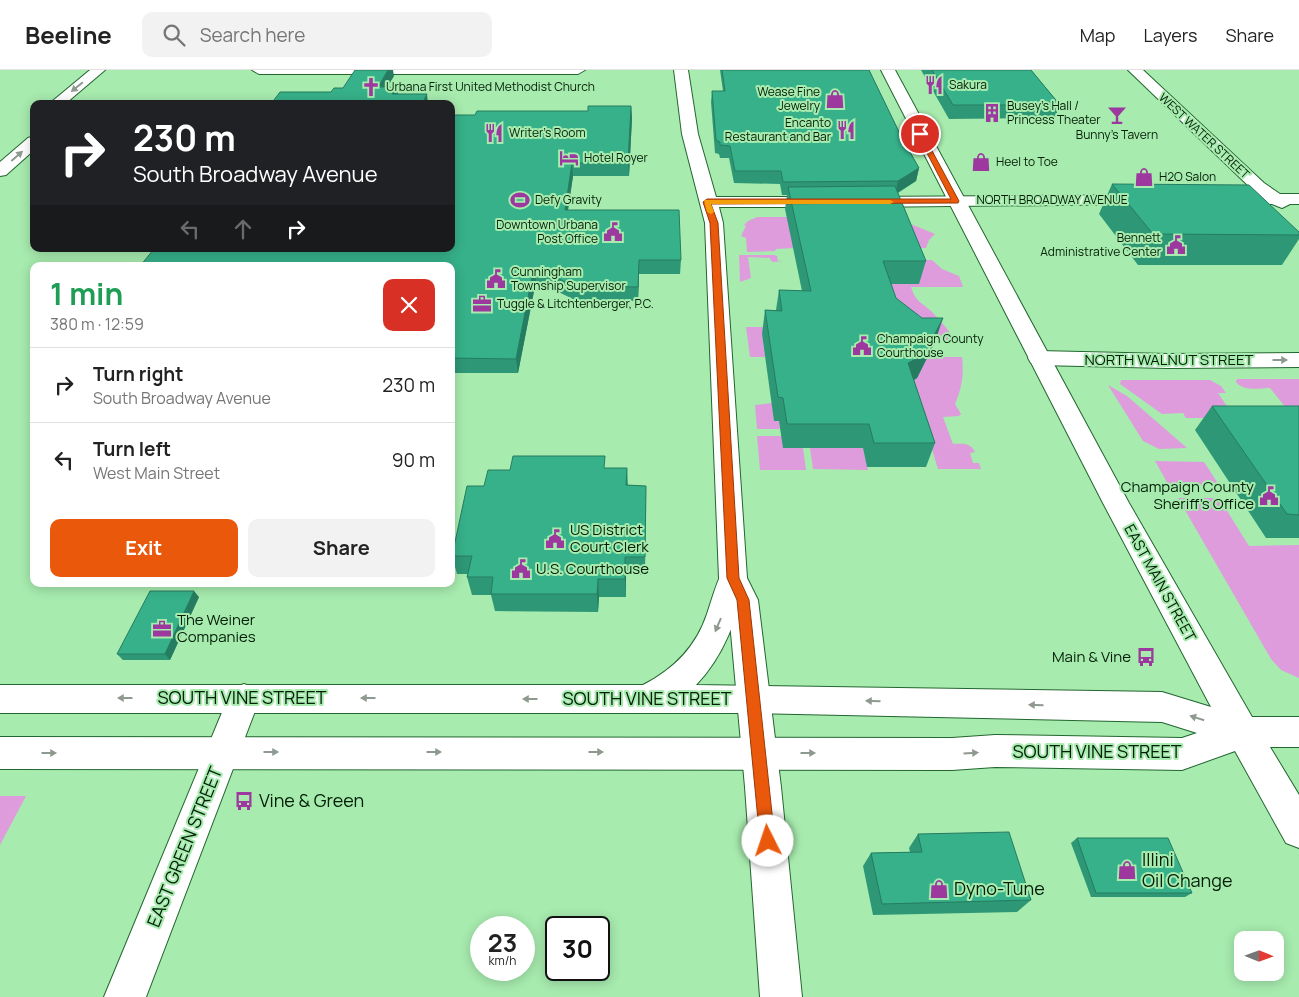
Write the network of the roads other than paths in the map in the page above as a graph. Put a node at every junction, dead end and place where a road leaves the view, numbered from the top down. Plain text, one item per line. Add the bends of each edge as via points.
1 (98, 70) edge
2 (259, 70) edge
3 (462, 70) edge
4 (482, 70) edge
5 (578, 70) edge
6 (681, 70) edge
7 (888, 70) edge
8 (1134, 70) edge
9 (112, 75) dead end
10 (61, 100) edge
11 (83, 100) edge
12 (30, 135) edge
13 (7, 145) dead end
14 (0, 171) edge
15 (1276, 199) junction
16 (1299, 199) edge
17 (1155, 200) edge
18 (1214, 200) edge
19 (956, 201) junction
20 (707, 202) junction
21 (1299, 215) edge
22 (1039, 358) junction
23 (1299, 360) edge
24 (733, 578) junction
25 (244, 698) junction
26 (0, 699) edge
27 (645, 699) junction
28 (754, 699) junction
29 (1244, 732) junction
30 (1299, 732) edge
31 (222, 752) junction
32 (760, 752) junction
33 (0, 753) edge
34 (1299, 830) edge
35 (125, 997) edge
36 (781, 997) edge

1 -> 10 street
2 - 3 street
3 - 4 street
4 - 5 street
6 - 20 street via 690,134
7 - 19 street, EAST MAIN STREET
8 - 15 street, WEST WATER STREET via 1258,187
9 - 11 street
12 - 13 street
14 -> 12 street
15 - 16 street
15 - 18 street
15 - 21 street, WEST WATER STREET
17 - 19 street, NORTH BROADWAY AVENUE
19 - 20 street, NORTH BROADWAY AVENUE
19 - 22 street, EAST MAIN STREET
20 - 24 street via 714,223
22 -> 23 street, NORTH WALNUT STREET
22 - 29 street, EAST MAIN STREET via 1196,650
24 -> 27 street via 719,625 700,658 682,680
24 - 28 street via 743,600
25 -> 26 street, SOUTH VINE STREET
27 -> 25 street, SOUTH VINE STREET
25 - 31 street, EAST GREEN STREET
27 - 28 street, SOUTH VINE STREET
29 -> 28 street, SOUTH VINE STREET via 1162,708
28 - 32 street
29 - 30 street
32 -> 29 street, SOUTH VINE STREET via 1182,754
29 - 34 street, EAST MAIN STREET
31 -> 32 street, SOUTH VINE STREET
33 -> 31 street, SOUTH VINE STREET
31 - 35 street, EAST GREEN STREET
32 - 36 street

